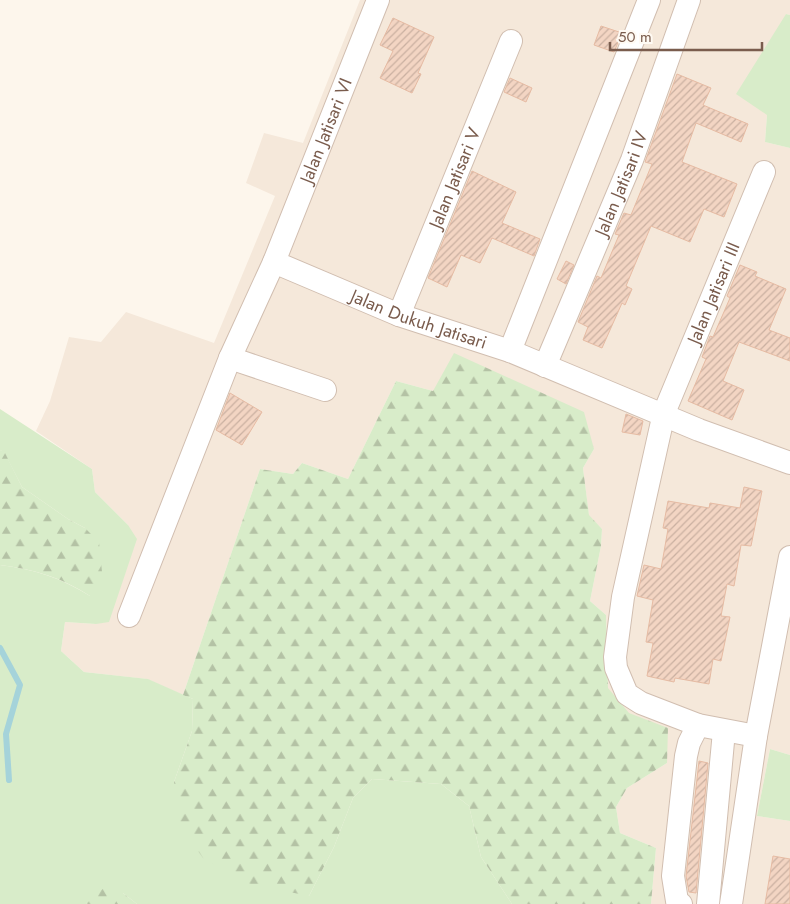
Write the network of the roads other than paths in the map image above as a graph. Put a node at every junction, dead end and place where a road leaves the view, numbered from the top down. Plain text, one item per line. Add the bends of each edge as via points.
1 (378, 0) edge
2 (650, 0) edge
3 (689, 0) edge
4 (511, 41) dead end
5 (764, 172) dead end
6 (274, 262) junction
7 (399, 315) junction
8 (510, 351) junction
9 (230, 358) junction
10 (546, 366) junction
11 (325, 390) dead end
12 (664, 413) junction
13 (790, 463) edge
14 (790, 557) edge
15 (129, 616) dead end
16 (698, 725) junction
17 (724, 731) junction
18 (756, 736) junction
19 (681, 904) edge
20 (708, 904) edge
21 (732, 904) edge

1 - 6 street, Jalan Jatisari VI
2 - 8 street
3 - 10 street, Jalan Jatisari IV via 632,160
4 - 7 street, Jalan Jatisari V
5 - 12 street, Jalan Jatisari III
6 - 7 street, Jalan Dukuh Jatisari
6 - 9 street
7 - 8 street, Jalan Dukuh Jatisari
8 - 10 street, Jalan Dukuh Jatisari
9 - 11 street
9 - 15 street
10 - 12 street, Jalan Dukuh Jatisari
12 - 13 street, Jalan Dukuh Jatisari via 699,430
12 - 16 street via 623,597 616,668 627,694 641,703
14 - 18 street
16 - 17 street
16 - 19 street via 686,756 673,876 677,901
17 - 18 street
17 - 20 street
18 - 21 street

